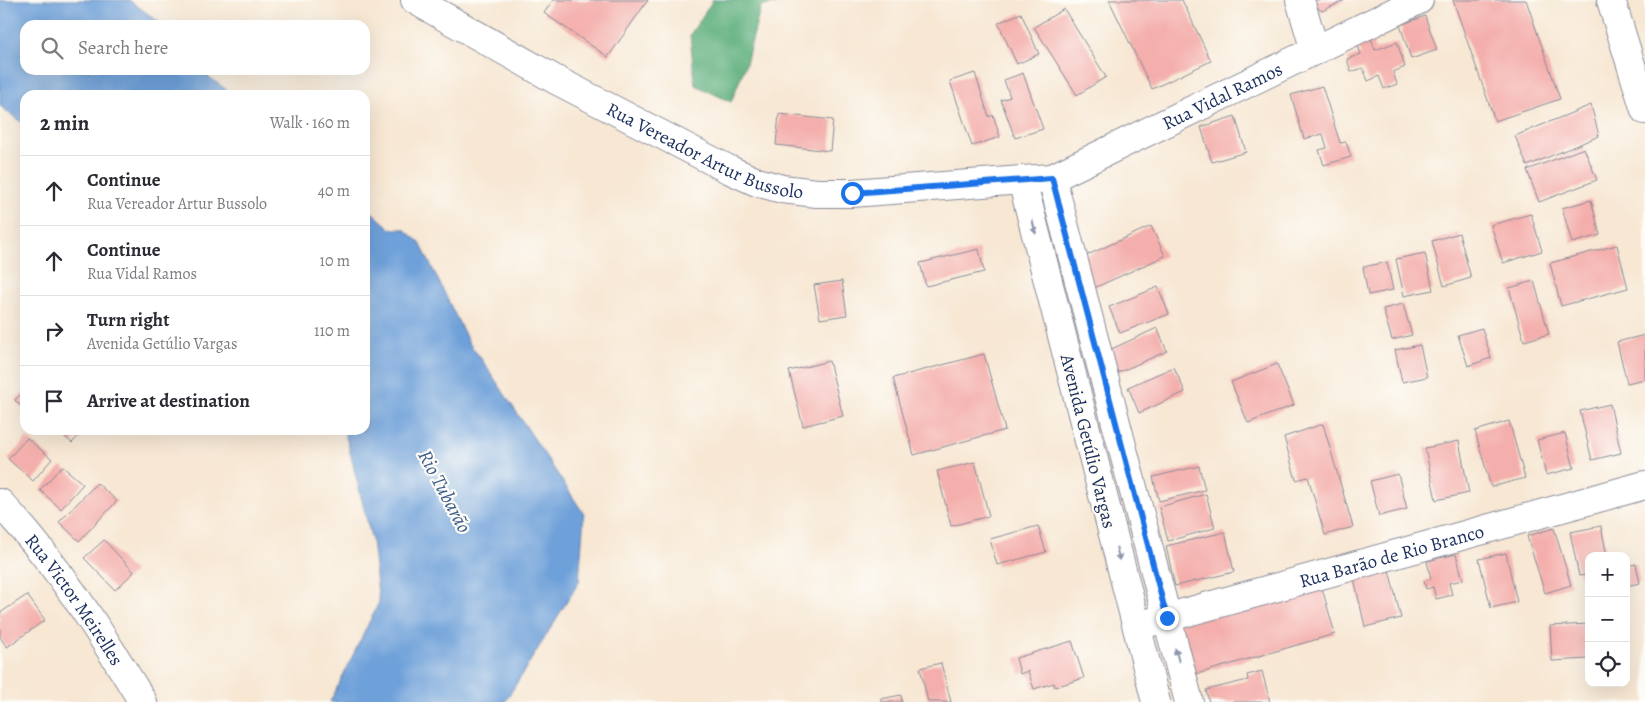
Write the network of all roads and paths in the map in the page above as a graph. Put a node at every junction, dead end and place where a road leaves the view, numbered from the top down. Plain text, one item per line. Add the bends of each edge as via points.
1 (415, 0) edge
2 (1300, 0) edge
3 (1419, 0) edge
4 (1611, 0) edge
5 (1314, 51) junction
6 (1645, 110) edge
7 (1052, 178) junction
8 (1022, 180) junction
9 (1645, 485) edge
10 (1, 505) edge
11 (1167, 618) junction
12 (1137, 626) junction
13 (142, 702) edge
14 (1156, 702) edge
15 (1189, 702) edge

1 - 8 street, Rua Vereador Artur Bussolo via 556,80 757,182 782,189 852,193
2 - 5 street
3 - 5 street, Rua Vidal Ramos
4 - 6 street
5 - 7 street, Rua Vidal Ramos
7 - 8 street, Rua Vidal Ramos
7 - 11 street, Avenida Getúlio Vargas
8 -> 12 street, Avenida Getúlio Vargas
9 - 11 street, Rua Barão de Rio Branco
10 - 13 street, Rua Victor Meirelles via 75,594
11 - 12 street, Rua Barão de Rio Branco
15 -> 11 street, Avenida Getúlio Vargas
12 - 14 street, Avenida Getúlio Vargas

